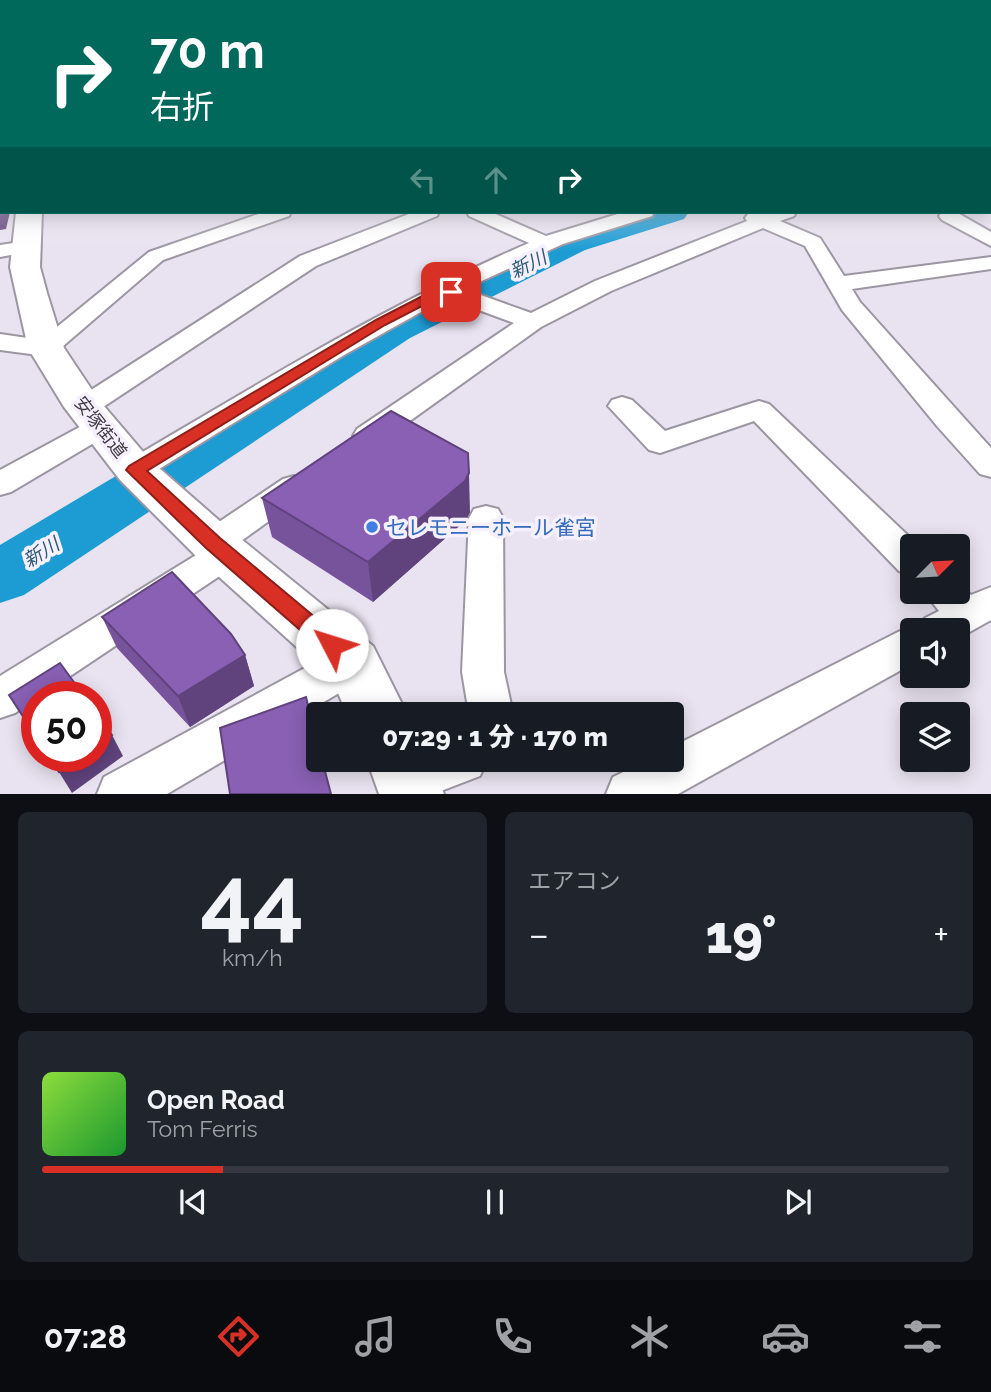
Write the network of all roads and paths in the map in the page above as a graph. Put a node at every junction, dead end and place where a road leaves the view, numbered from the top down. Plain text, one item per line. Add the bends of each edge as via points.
1 (28, 214) edge
2 (276, 214) edge
3 (425, 214) edge
4 (480, 214) edge
5 (639, 214) edge
6 (769, 214) edge
7 (751, 216) edge
8 (949, 216) dead end
9 (991, 240) edge
10 (545, 243) junction
11 (13, 249) edge
12 (991, 263) edge
13 (837, 284) junction
14 (455, 293) junction
15 (531, 322) junction
16 (0, 342) edge
17 (46, 348) junction
18 (622, 406) dead end
19 (91, 418) junction
20 (349, 448) edge
21 (991, 467) edge
22 (315, 472) edge
23 (146, 479) junction
24 (0, 484) edge
25 (485, 518) dead end
26 (219, 549) junction
27 (900, 549) edge
28 (900, 650) edge
29 (353, 663) junction
30 (0, 699) edge
31 (371, 702) edge
32 (489, 702) edge
33 (121, 793) edge
34 (630, 793) edge

1 - 11 main road, 安塚街道
2 - 17 street via 156,257
3 - 19 street via 308,261
4 - 10 street
5 - 10 street
6 - 7 street
7 - 13 street via 813,242
7 - 15 street
8 - 9 street
10 - 14 street
11 - 17 main road, 安塚街道 via 25,267
12 - 13 street
13 - 21 street via 894,359
14 - 15 street
14 - 23 street via 380,323
15 - 20 street
16 - 17 street
17 - 19 main road, 安塚街道
18 - 27 street via 660,443 759,410
19 - 23 main road, 安塚街道
19 - 24 street
22 - 26 street
23 - 26 main road, 安塚街道
25 - 32 street via 484,672
26 - 29 main road, 安塚街道
26 - 30 street
28 - 34 street
29 - 31 main road, 安塚街道
29 - 33 street

